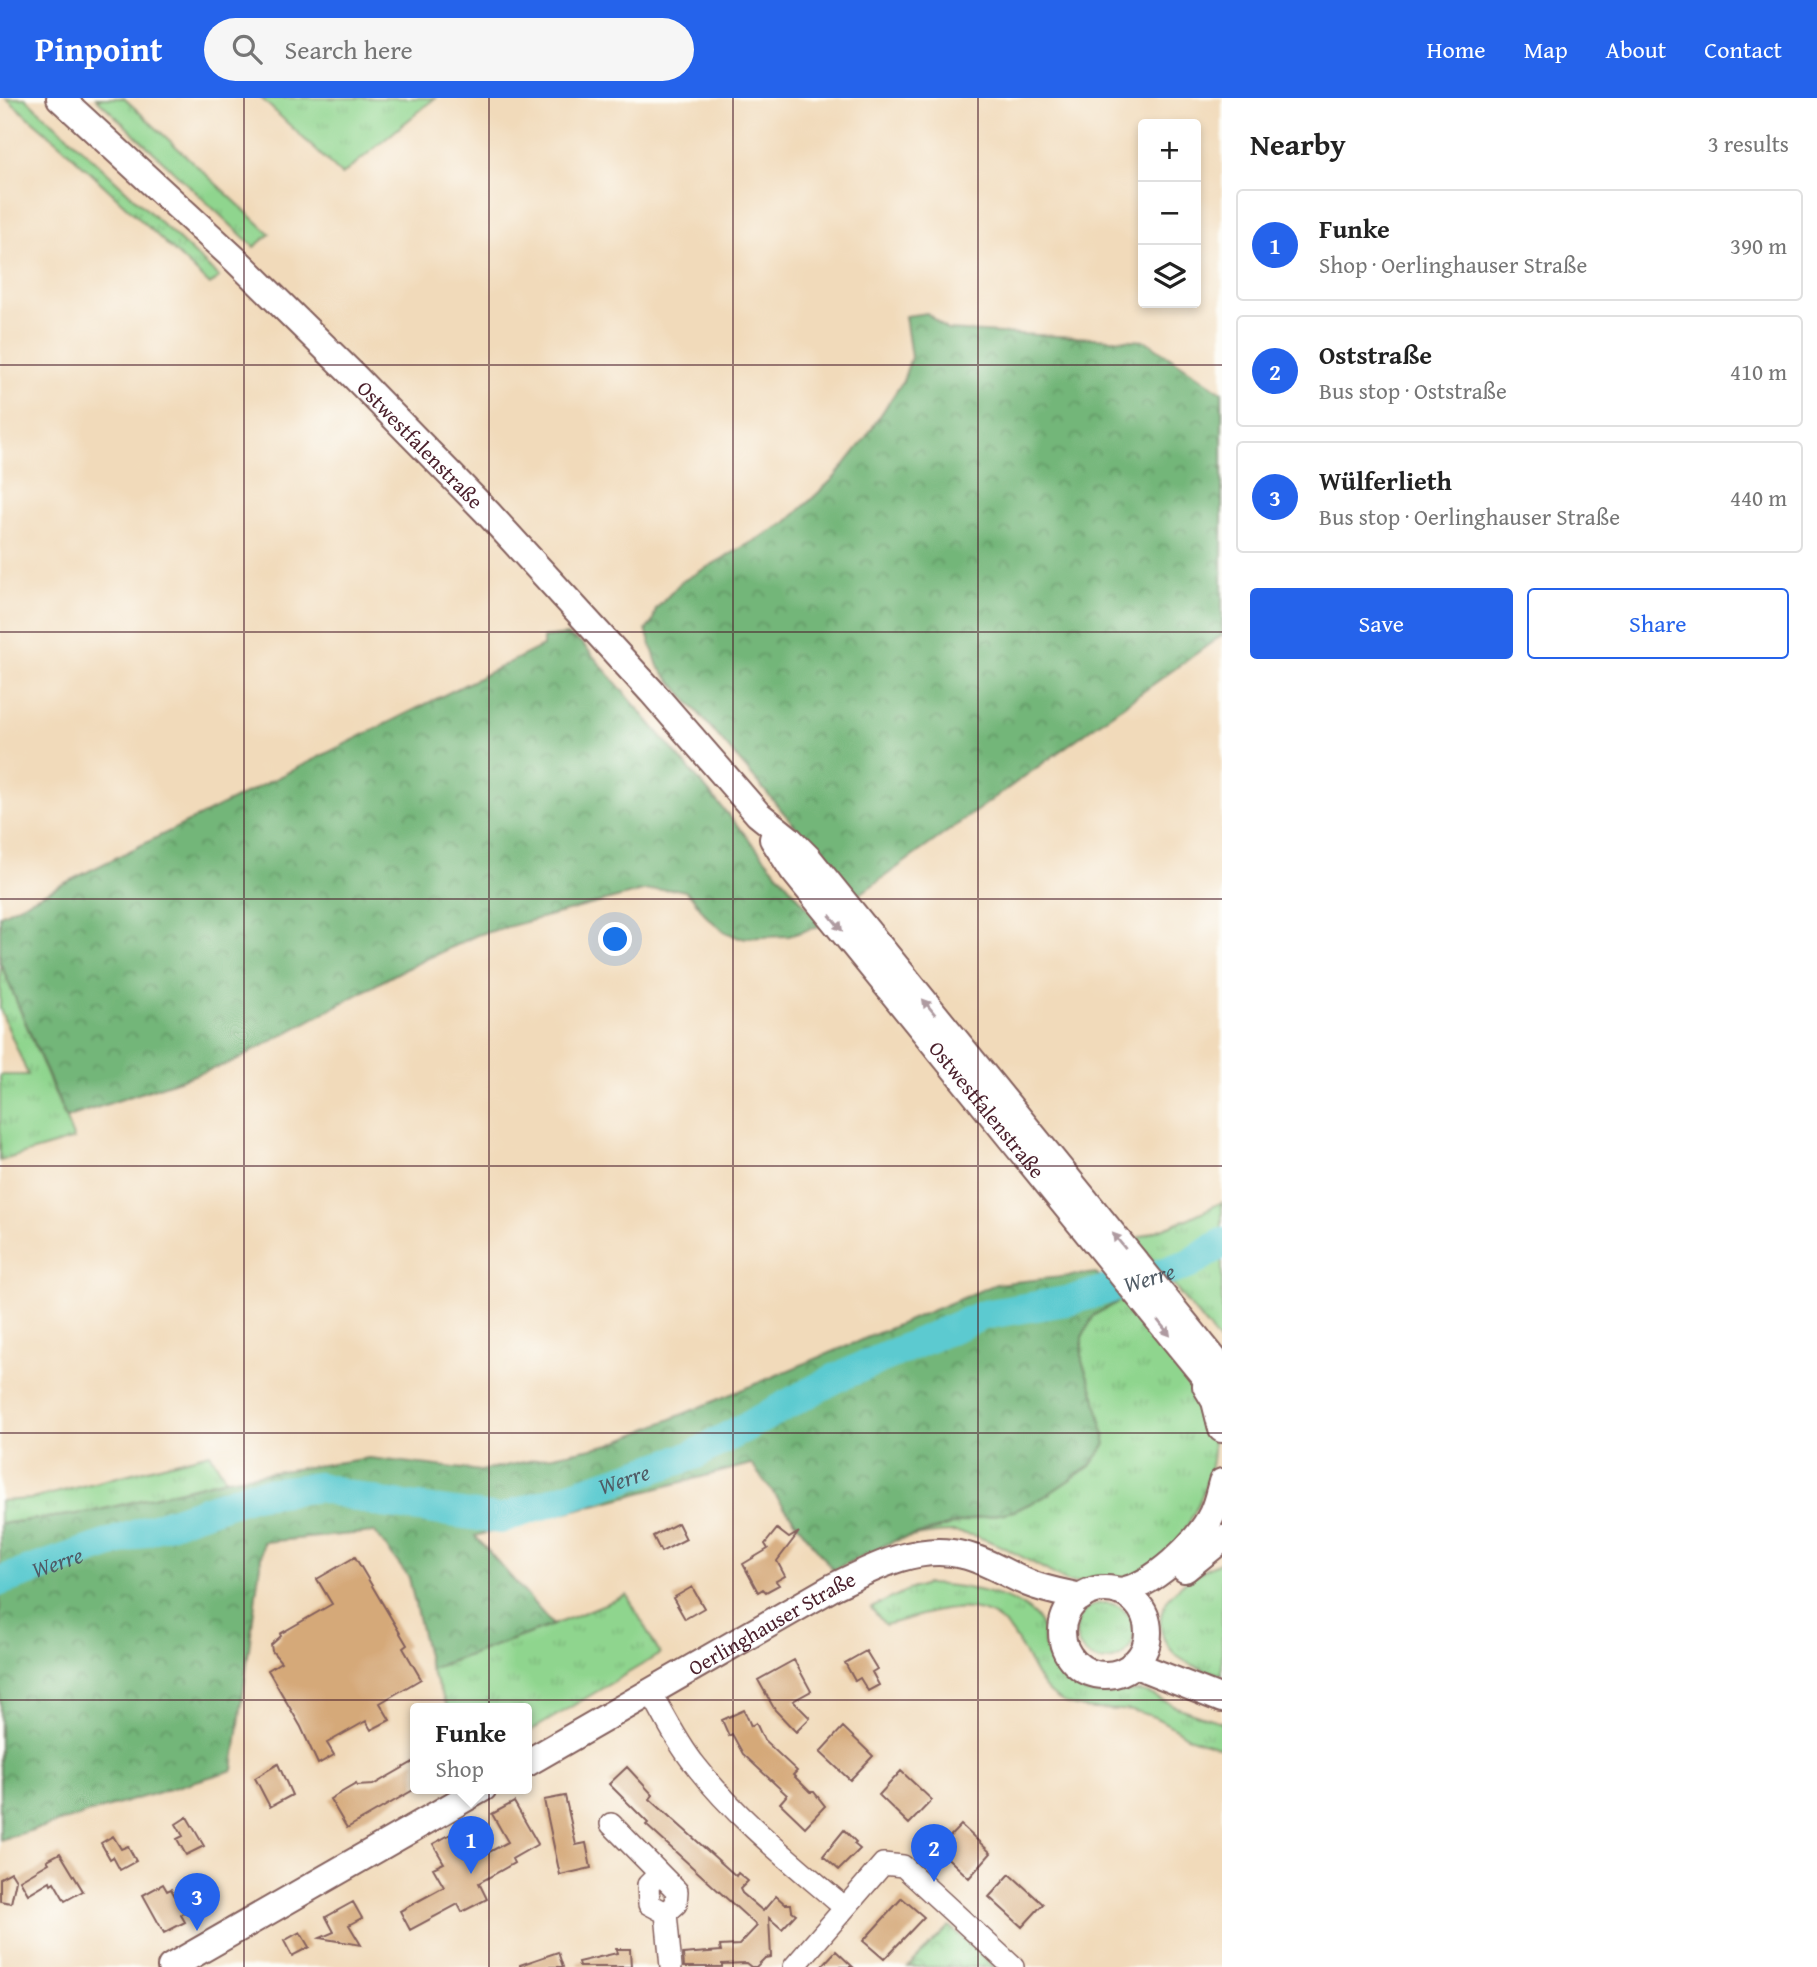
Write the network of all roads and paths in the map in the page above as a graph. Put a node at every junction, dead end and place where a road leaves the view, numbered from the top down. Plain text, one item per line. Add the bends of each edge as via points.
1 (60, 98) edge
2 (1211, 1362) edge
3 (1222, 1398) edge
4 (1222, 1429) edge
5 (1222, 1482) edge
6 (1222, 1539) edge
7 (1030, 1584) junction
8 (1118, 1591) junction
9 (1081, 1597) junction
10 (1064, 1620) junction
11 (1147, 1630) junction
12 (1133, 1664) junction
13 (1180, 1681) junction
14 (651, 1692) junction
15 (1222, 1699) edge
16 (532, 1760) edge
17 (473, 1794) edge
18 (611, 1824) dead end
19 (844, 1907) junction
20 (171, 1967) edge
21 (671, 1967) edge
22 (794, 1967) edge
23 (1013, 1967) edge

1 - 2 main road, Ostwestfalenstraße via 237,261 487,512 758,814 789,839 800,864
2 - 3 main road, Ostwestfalenstraße
2 - 4 main road
5 - 8 main road via 1212,1515 1183,1551 1149,1581
6 - 11 main road via 1155,1596 1148,1608
7 - 9 main road, Oerlinghauser Straße
7 - 10 main road, Oerlinghauser Straße
7 - 14 main road, Oerlinghauser Straße via 957,1553 905,1557 833,1587
8 - 9 main road via 1093,1591
8 - 11 main road via 1140,1607
9 - 10 main road
10 - 12 main road via 1064,1644 1077,1664 1100,1674 1123,1671
11 - 12 main road via 1142,1654
11 - 13 main road
12 - 13 main road
13 - 15 main road
14 - 16 main road, Oerlinghauser Straße
14 - 19 street via 708,1780 757,1831
17 - 20 main road
18 - 21 street via 677,1891 676,1904 666,1913
19 - 22 street
19 - 23 street via 883,1864 903,1866

